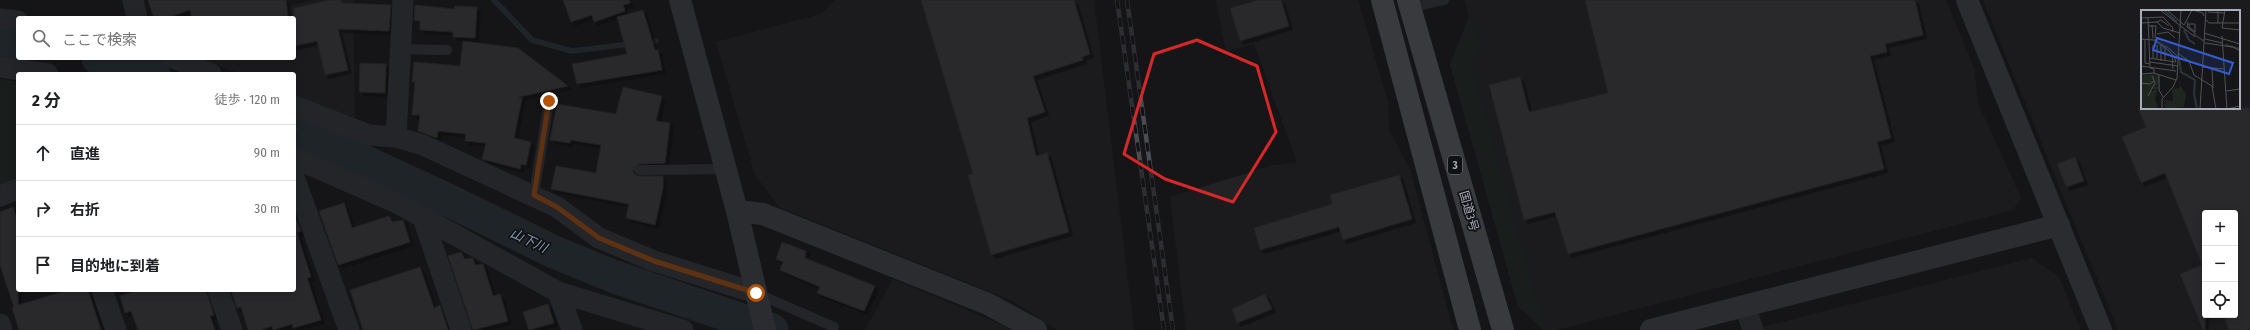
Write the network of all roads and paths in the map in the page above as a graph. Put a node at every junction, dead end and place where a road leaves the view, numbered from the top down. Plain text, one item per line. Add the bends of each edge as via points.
1 (133, 0) edge
2 (403, 0) edge
3 (680, 0) edge
4 (1382, 0) edge
5 (1444, 0) edge
6 (1967, 0) edge
7 (1409, 4) edge
8 (137, 16) edge
9 (0, 19) edge
10 (16, 21) edge
11 (400, 49) junction
12 (447, 50) dead end
13 (179, 60) edge
14 (0, 66) edge
15 (36, 72) edge
16 (206, 72) edge
17 (549, 101) dead end
18 (296, 107) edge
19 (396, 137) junction
20 (296, 159) edge
21 (726, 169) junction
22 (639, 170) dead end
23 (296, 183) edge
24 (16, 190) edge
25 (534, 195) junction
26 (0, 196) edge
27 (737, 211) junction
28 (423, 218) junction
29 (2058, 225) junction
30 (103, 292) edge
31 (219, 292) edge
32 (558, 292) junction
33 (757, 299) junction
34 (1745, 307) junction
35 (0, 324) edge
36 (834, 327) dead end
37 (2, 330) edge
38 (116, 330) edge
39 (232, 330) edge
40 (349, 330) edge
41 (461, 330) edge
42 (572, 330) edge
43 (683, 330) edge
44 (765, 330) edge
45 (1036, 330) edge
46 (1470, 330) edge
47 (1503, 330) edge
48 (1651, 330) edge
49 (1754, 330) edge
50 (2102, 330) edge

1 - 8 street
2 - 11 street
3 - 21 street
4 - 46 highway
5 - 7 lane
6 - 29 street
7 - 47 highway, 国道3号 / 3
9 - 10 street
11 - 12 lane
11 - 19 street
13 - 16 street
14 - 15 street
17 - 25 lane
18 - 19 street via 369,135
19 - 25 street via 423,145
20 - 28 street via 399,204
21 - 22 lane
21 - 27 street
23 - 40 street
24 - 26 street
25 - 33 street via 557,207 599,238
27 - 33 street
27 - 45 street via 762,214 792,225 988,304
28 - 32 street
28 - 41 street
29 - 34 street
29 - 50 street
30 - 38 street
31 - 39 street
32 - 42 street
32 - 43 street
33 - 36 lane
33 - 44 street
34 - 48 street
34 - 49 street
35 - 37 street

